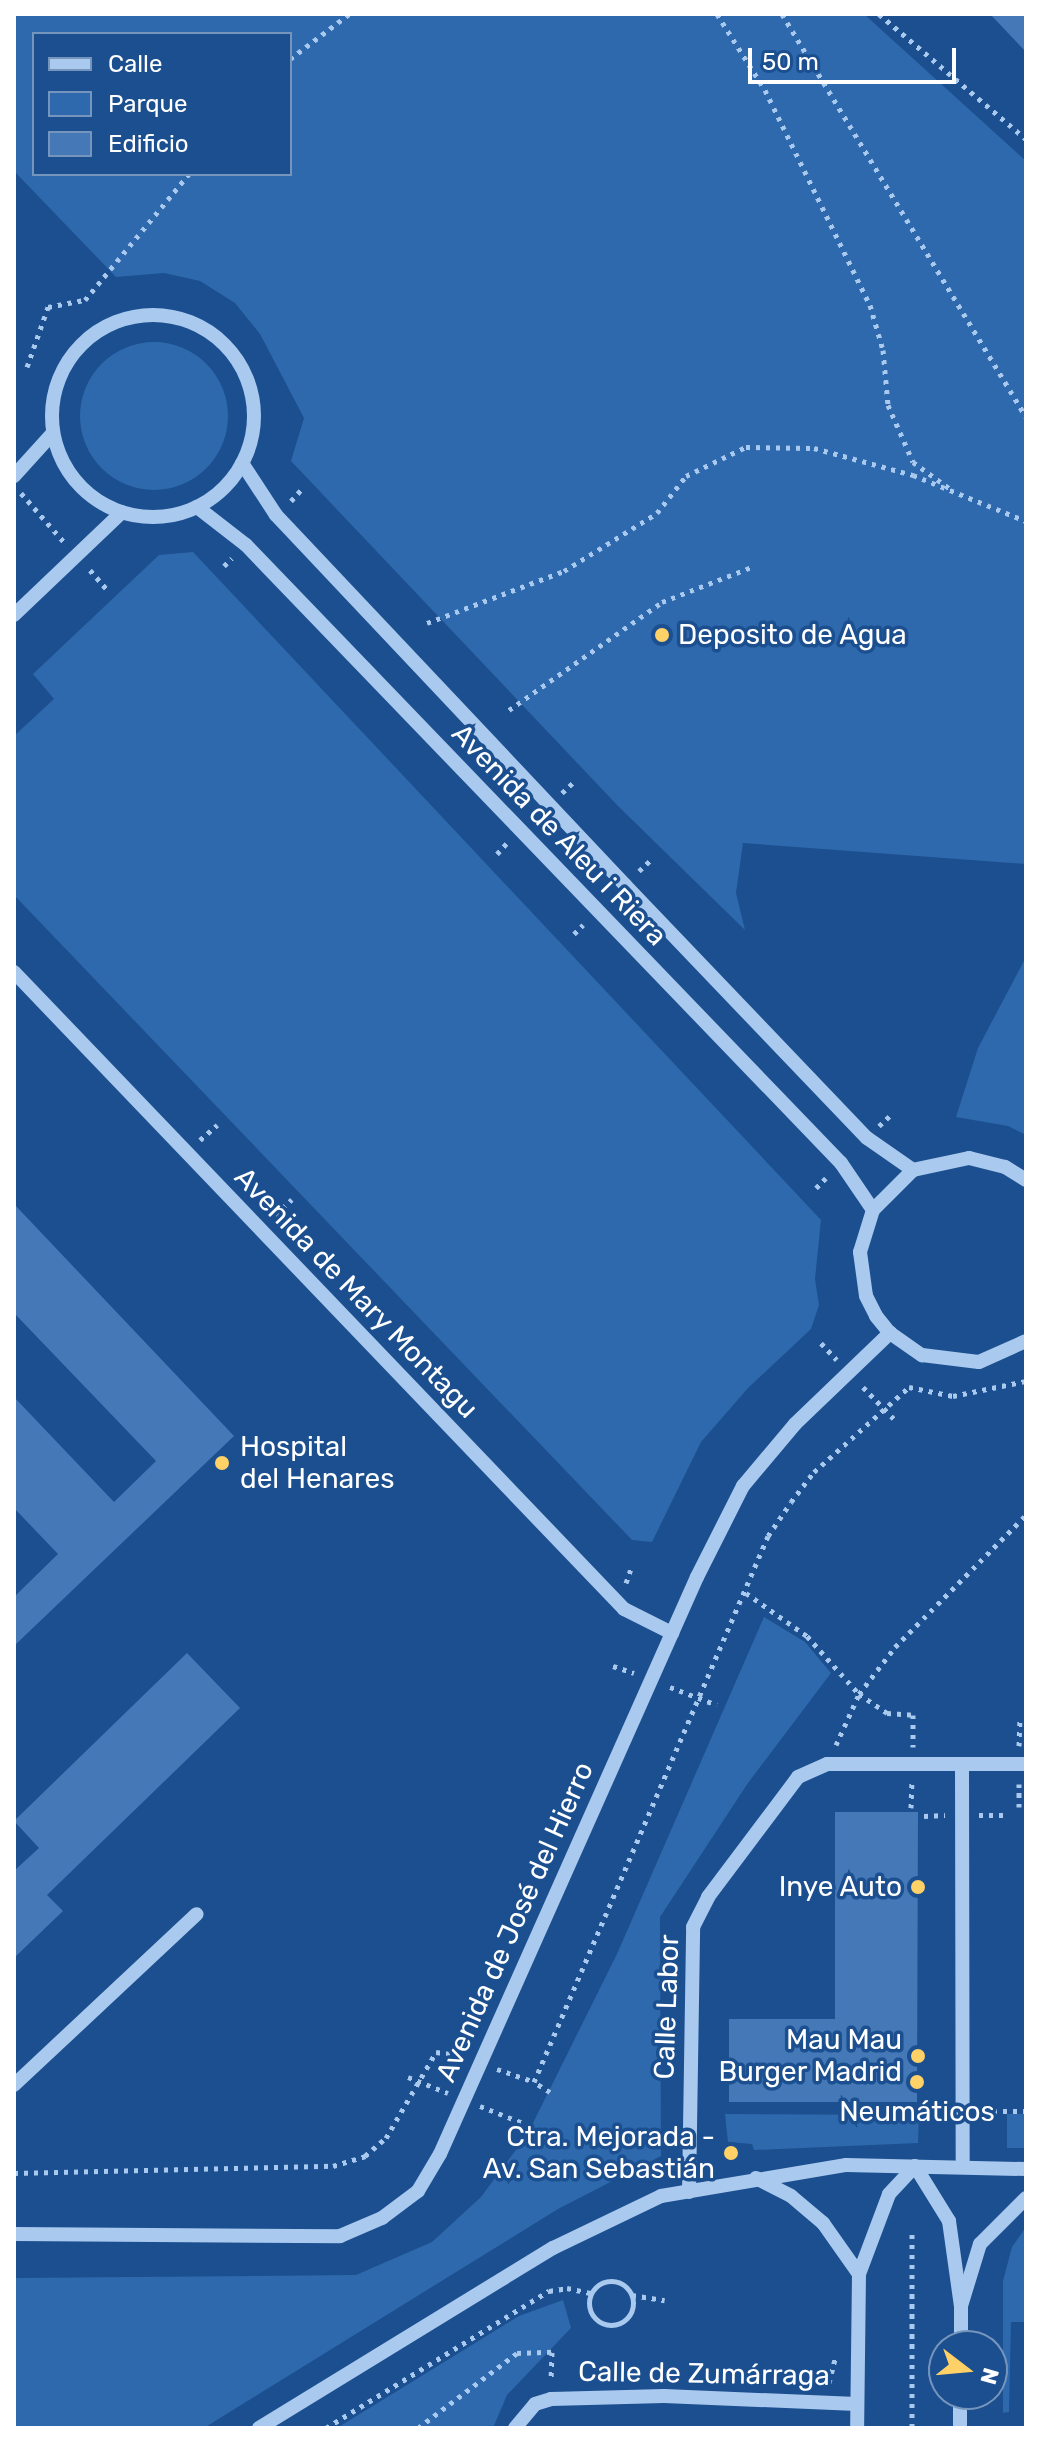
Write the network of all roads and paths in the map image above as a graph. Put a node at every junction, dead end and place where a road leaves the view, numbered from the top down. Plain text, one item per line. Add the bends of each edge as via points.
1 (349, 14) edge
2 (717, 14) edge
3 (782, 14) edge
4 (879, 14) edge
5 (292, 57) edge
6 (1026, 139) edge
7 (187, 176) edge
8 (27, 367) dead end
9 (1026, 417) edge
10 (53, 433) junction
11 (242, 463) junction
12 (14, 476) edge
13 (963, 499) junction
14 (197, 507) junction
15 (122, 512) junction
16 (1026, 521) edge
17 (752, 567) dead end
18 (14, 615) edge
19 (427, 623) dead end
20 (509, 710) dead end
21 (14, 972) edge
22 (913, 1170) junction
23 (1026, 1180) edge
24 (873, 1210) junction
25 (890, 1333) junction
26 (1026, 1341) edge
27 (1026, 1381) edge
28 (1026, 1515) edge
29 (746, 1593) junction
30 (672, 1633) junction
31 (859, 1694) junction
32 (913, 1715) dead end
33 (827, 1764) junction
34 (962, 1764) junction
35 (1026, 1764) edge
36 (197, 1914) dead end
37 (481, 2063) junction
38 (534, 2082) junction
39 (14, 2085) edge
40 (550, 2092) dead end
41 (915, 2166) junction
42 (963, 2167) junction
43 (1026, 2169) edge
44 (14, 2173) edge
45 (756, 2178) junction
46 (689, 2192) junction
47 (1026, 2198) edge
48 (912, 2233) dead end
49 (14, 2234) edge
50 (859, 2274) junction
51 (591, 2293) junction
52 (632, 2295) junction
53 (665, 2300) dead end
54 (961, 2306) junction
55 (961, 2330) edge
56 (552, 2352) dead end
57 (857, 2404) junction
58 (259, 2428) edge
59 (326, 2428) edge
60 (418, 2428) edge
61 (515, 2428) edge
62 (857, 2428) edge
63 (912, 2428) edge

1 - 5 path
2 - 13 path via 765,90 870,305 883,350 888,405 913,462
3 - 9 path
4 - 6 path
7 - 8 path via 85,300 48,307
10 - 11 street via 53,400 60,379 83,343 133,316 161,315 189,321 214,335 241,368 253,408
10 - 12 street
10 - 15 street via 76,483
11 - 14 street via 222,489
11 - 22 street, Avenida de Aleu i Riera via 276,515 625,885 867,1138
13 - 16 path
13 - 19 path via 913,475 814,448 746,447 686,476 657,513 564,571
14 - 15 street via 160,516
14 - 24 street, Avenida de Aleu i Riera via 257,556 841,1163
15 - 18 street
17 - 20 path via 662,602
21 - 30 street, Avenida de Mary Montagu via 618,1602
22 - 23 street via 969,1158 1005,1167
22 - 24 street
24 - 25 street via 860,1252 861,1274 876,1316
25 - 26 street via 922,1355 960,1364 998,1357
25 - 30 street, Avenida de José del Hierro via 795,1424 743,1486
27 - 29 path via 953,1396 909,1387 814,1472 768,1536
28 - 31 path via 895,1647
29 - 31 path via 807,1636
29 - 38 path
30 - 37 street, Avenida de José del Hierro
31 - 32 path via 887,1713
31 - 33 path
33 - 34 street
33 - 46 street, Calle Labor via 798,1777 708,1897 693,1927
34 - 35 street
34 - 42 street
36 - 39 street
37 - 38 path
37 - 44 path via 452,2051 436,2052 386,2138 365,2156 333,2166
37 - 49 street, Avenida de José del Hierro via 418,2191 382,2218 340,2236
38 - 40 path
41 - 42 street
41 - 45 street via 846,2165
41 - 50 street via 889,2194
41 - 54 street via 949,2221
42 - 43 street
45 - 46 street
45 - 50 street via 791,2196 823,2223
46 - 58 street via 639,2204 553,2248
47 - 54 street via 980,2244
48 - 63 path
50 - 57 street
51 - 52 path via 598,2284 615,2281
51 - 52 path via 591,2313 600,2323 613,2326 630,2315
51 - 59 path via 549,2291
52 - 53 path
54 - 55 street
56 - 60 path via 517,2353
57 - 61 street, Calle de Zumárraga via 664,2396 551,2399 535,2404
57 - 62 street

